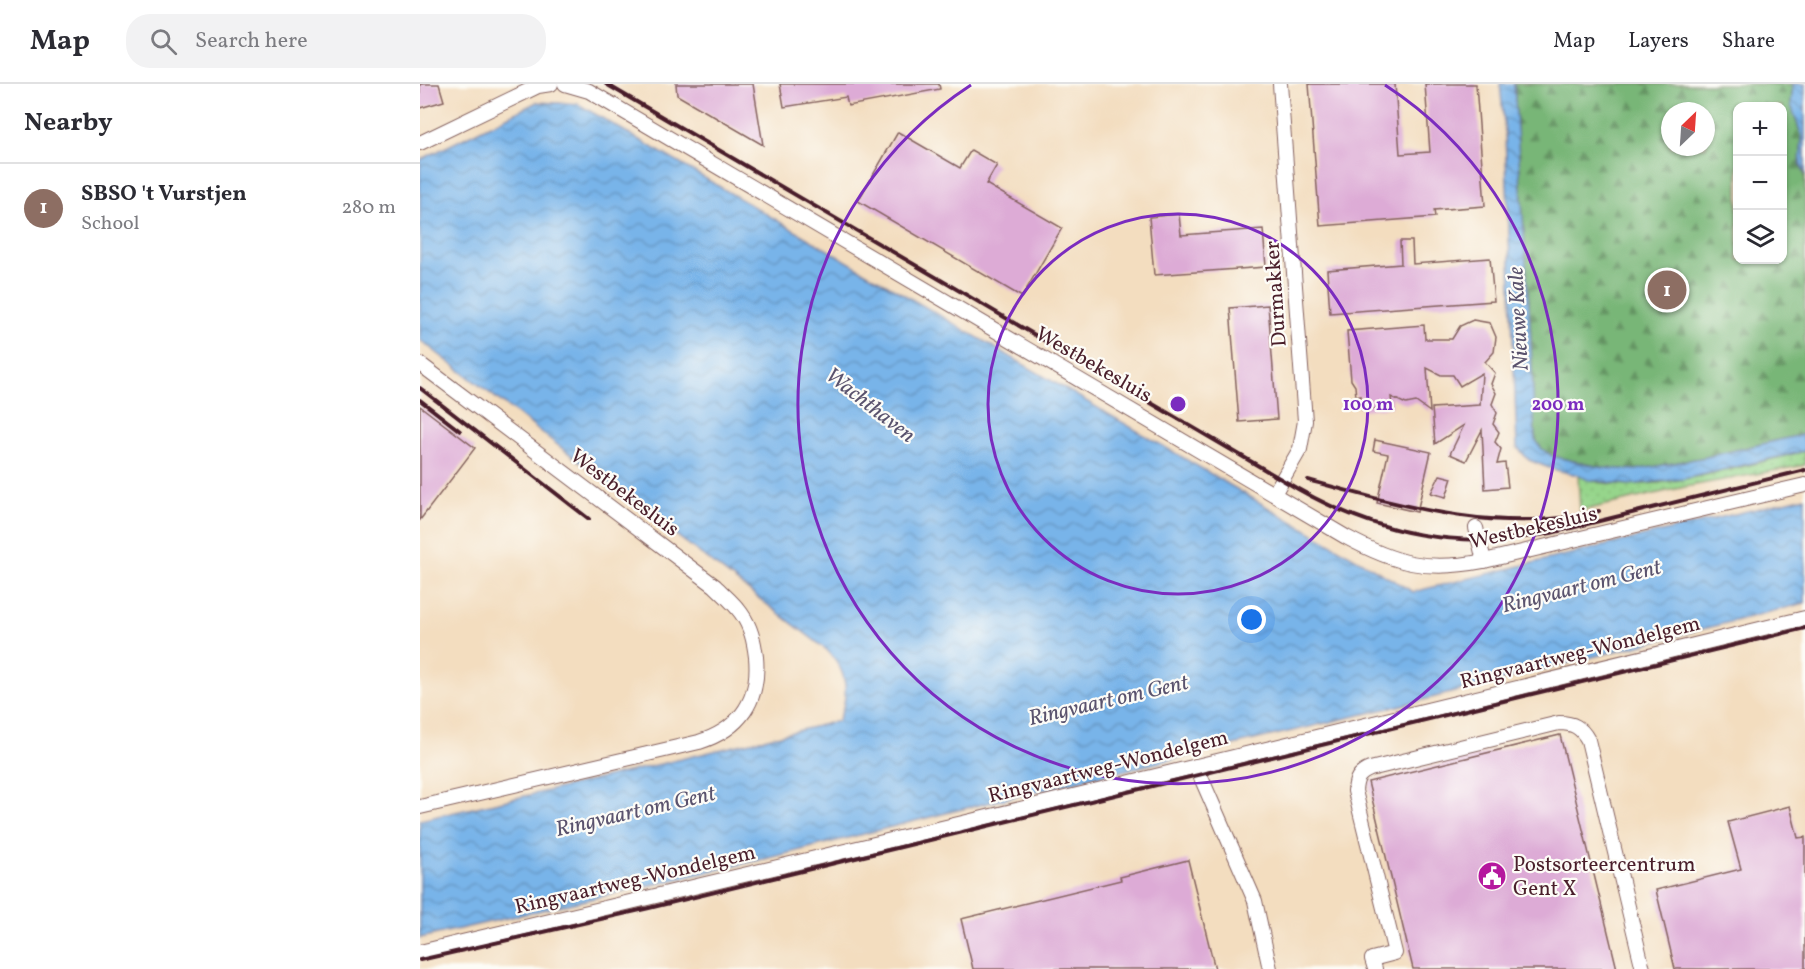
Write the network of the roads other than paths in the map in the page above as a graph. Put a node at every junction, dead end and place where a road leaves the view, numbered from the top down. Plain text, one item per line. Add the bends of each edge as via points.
1 (552, 84) edge
2 (565, 84) edge
3 (1280, 84) edge
4 (420, 143) edge
5 (420, 364) edge
6 (1805, 485) edge
7 (1274, 494) junction
8 (1476, 528) dead end
9 (1484, 561) junction
10 (1805, 618) edge
11 (1196, 766) junction
12 (420, 807) edge
13 (420, 952) edge
14 (1270, 969) edge
15 (1375, 969) edge
16 (1643, 969) edge

1 - 4 street via 538,86
2 - 7 street, Westbekesluis via 589,91
3 - 7 street, Durmakker via 1305,422 1300,448
5 - 12 street, Westbekesluis via 715,586 749,627 757,672 754,690 740,718 717,736
6 - 9 street, Westbekesluis
7 - 9 street, Westbekesluis via 1364,547 1397,561 1442,567
8 - 9 street
10 - 11 street, Ringvaartweg-Wondelgem
11 - 13 street, Ringvaartweg-Wondelgem
11 - 14 street via 1255,901
15 - 16 street via 1372,959 1395,953 1355,791 1361,772 1572,723 1583,730 1588,740

